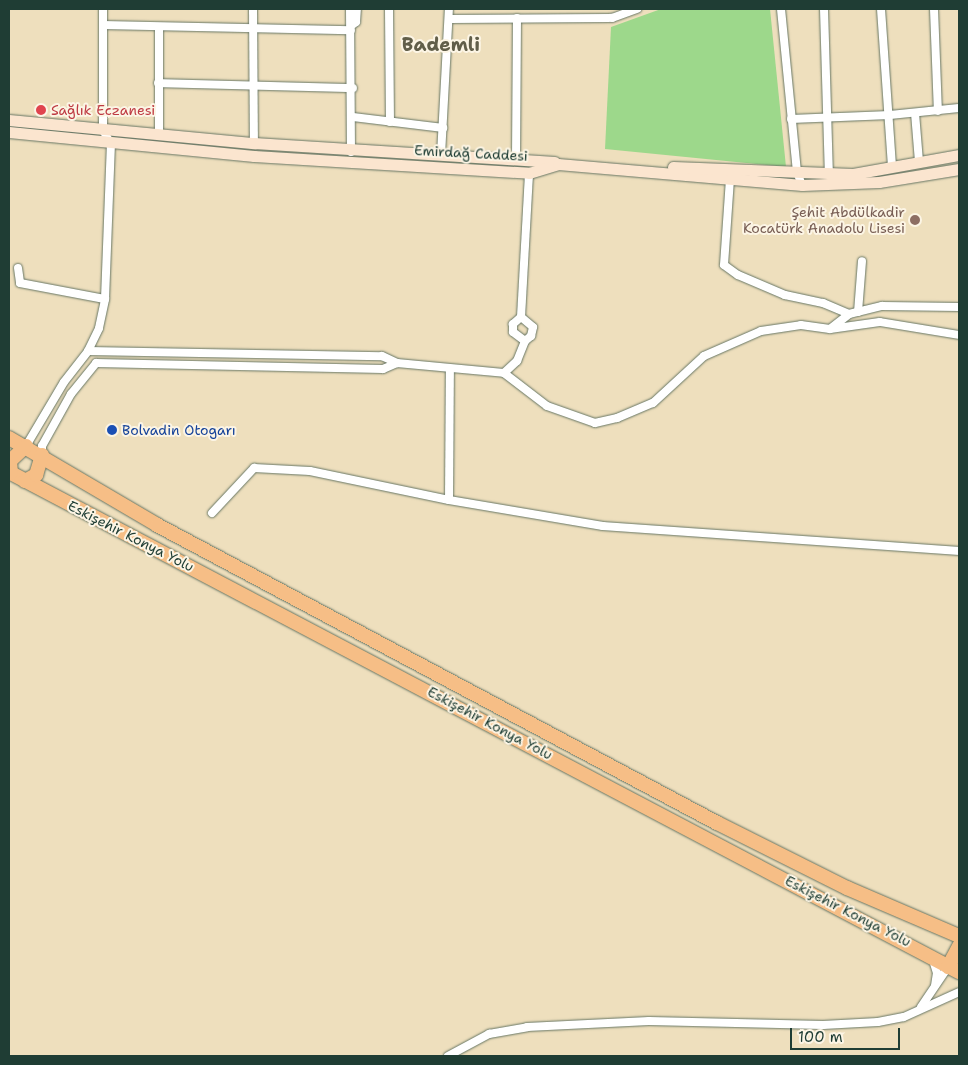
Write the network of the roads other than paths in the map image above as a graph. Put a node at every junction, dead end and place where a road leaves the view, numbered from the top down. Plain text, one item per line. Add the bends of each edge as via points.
1 (103, 9) edge
2 (253, 9) edge
3 (350, 9) edge
4 (356, 9) edge
5 (389, 9) edge
6 (449, 9) edge
7 (506, 9) edge
8 (560, 9) edge
9 (612, 9) edge
10 (637, 9) edge
11 (781, 9) edge
12 (824, 9) edge
13 (881, 9) edge
14 (934, 9) edge
15 (506, 18) junction
16 (517, 18) junction
17 (561, 18) junction
18 (612, 18) junction
19 (449, 19) junction
20 (103, 25) junction
21 (352, 27) junction
22 (158, 28) junction
23 (253, 30) junction
24 (158, 83) junction
25 (253, 85) junction
26 (353, 88) junction
27 (959, 108) edge
28 (938, 111) junction
29 (915, 113) junction
30 (890, 115) junction
31 (352, 117) junction
32 (827, 117) junction
33 (792, 119) junction
34 (9, 120) edge
35 (390, 122) junction
36 (443, 128) junction
37 (103, 130) junction
38 (9, 132) edge
39 (159, 135) junction
40 (254, 143) junction
41 (111, 144) junction
42 (440, 155) junction
43 (959, 155) edge
44 (351, 156) junction
45 (516, 160) junction
46 (919, 162) junction
47 (892, 167) junction
48 (959, 169) edge
49 (797, 172) junction
50 (528, 173) junction
51 (829, 173) junction
52 (730, 179) junction
53 (802, 185) junction
54 (862, 261) dead end
55 (18, 268) dead end
56 (105, 299) junction
57 (959, 307) edge
58 (858, 312) junction
59 (849, 314) junction
60 (521, 317) junction
61 (830, 329) junction
62 (959, 335) edge
63 (526, 341) junction
64 (88, 351) junction
65 (96, 363) junction
66 (397, 363) junction
67 (450, 370) junction
68 (504, 373) junction
69 (9, 438) edge
70 (26, 446) junction
71 (42, 455) junction
72 (16, 476) edge
73 (450, 500) junction
74 (212, 513) dead end
75 (959, 550) edge
76 (959, 936) edge
77 (959, 946) edge
78 (925, 951) junction
79 (954, 969) edge
80 (935, 987) junction
81 (959, 992) edge
82 (919, 1008) junction
83 (448, 1056) edge

1 - 20 street
2 - 23 street
3 - 21 street
4 - 21 street via 356,22
5 - 35 street
6 - 19 street
7 - 15 street
8 - 17 street
9 - 18 street
10 - 18 street
11 - 33 street
12 - 32 street
13 - 30 street
14 - 28 street
15 - 16 street
15 - 19 street
16 - 17 street
16 - 45 street
17 - 18 street
19 - 36 street
20 - 22 street
20 - 37 street
21 - 23 street
21 - 26 street
22 - 23 street
22 - 24 street
23 - 25 street
24 - 25 street
24 - 39 street
25 - 26 street
25 - 40 street
26 - 31 street
27 - 28 street
28 - 29 street
29 - 30 street
29 - 46 street
30 - 32 street
30 - 47 street
31 - 35 street
31 - 44 street
32 - 33 street
32 - 51 street
33 - 49 street
34 - 37 main road, Emirdağ Caddesi
35 - 36 street
36 - 42 street
37 - 39 main road, Emirdağ Caddesi
37 - 41 street
38 - 41 main road, Emirdağ Caddesi
39 - 40 main road, Emirdağ Caddesi
40 - 44 main road, Emirdağ Caddesi
41 - 44 main road, Emirdağ Caddesi
41 - 56 street
42 - 44 main road, Emirdağ Caddesi
42 - 45 main road, Emirdağ Caddesi
43 - 46 main road, Emirdağ Caddesi
44 - 50 main road, Emirdağ Caddesi
45 - 49 main road, Emirdağ Caddesi
46 - 47 main road, Emirdağ Caddesi
47 - 51 main road, Emirdağ Caddesi via 853,174
48 - 53 main road, Emirdağ Caddesi via 879,182
49 - 51 main road, Emirdağ Caddesi
49 - 53 street
50 - 52 main road, Emirdağ Caddesi via 558,164
50 - 60 street
52 - 53 main road, Emirdağ Caddesi
52 - 59 street via 724,265 738,275 785,295 823,303
54 - 58 street
55 - 56 street via 20,283
56 - 64 street via 99,328
57 - 58 street via 903,304
58 - 59 street
59 - 61 street
60 - 63 street via 532,327 531,336
60 - 63 street via 513,324 512,332
61 - 62 street via 880,322
61 - 68 street via 801,325 761,330 731,342 689,367 653,403 595,423 548,406
63 - 68 street via 517,361
64 - 65 street
64 - 66 street via 382,356
64 - 70 street via 64,382
65 - 66 street via 383,369
65 - 71 street via 70,394 42,446
66 - 67 street
67 - 68 street
67 - 73 street
69 - 70 highway
70 - 71 highway
70 - 72 highway via 10,461
71 - 72 highway via 36,475
71 - 76 highway via 157,525 717,823 847,888
72 - 78 highway, Eskişehir Konya Yolu
73 - 74 street via 310,471 254,468
73 - 75 street via 603,526
77 - 79 highway
78 - 79 highway, Eskişehir Konya Yolu
78 - 80 street via 935,962
79 - 80 street
80 - 82 street
81 - 82 street
82 - 83 street via 904,1017 878,1022 823,1025 649,1021 527,1027 489,1034

